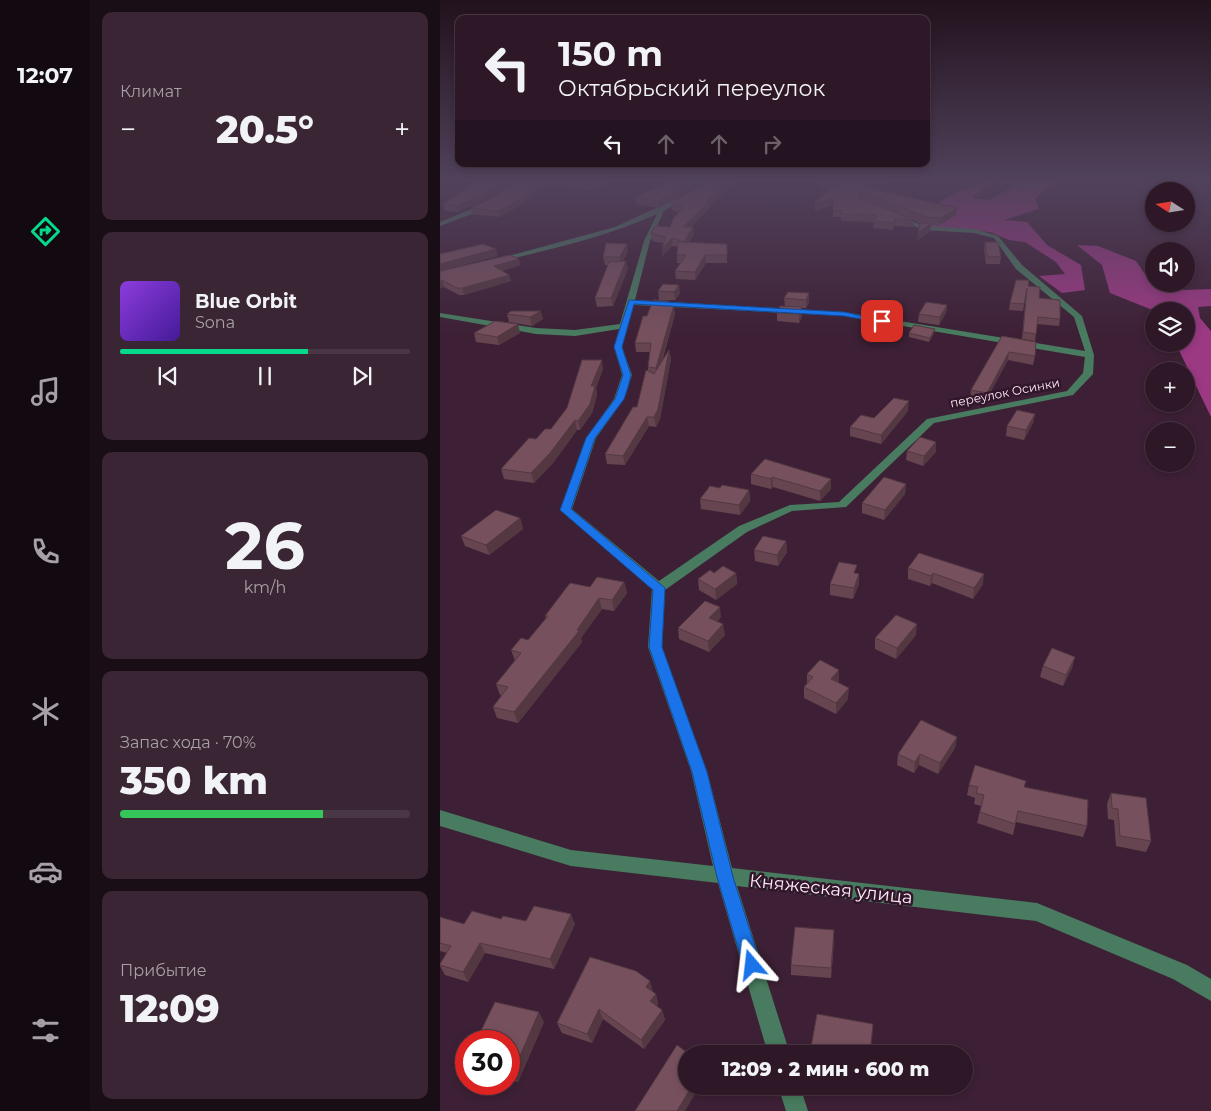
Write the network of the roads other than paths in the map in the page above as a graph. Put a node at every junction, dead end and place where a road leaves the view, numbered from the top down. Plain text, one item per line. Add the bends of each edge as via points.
1 (606, 231) edge
2 (652, 231) edge
3 (971, 231) edge
4 (488, 263) edge
5 (631, 302) junction
6 (440, 315) edge
7 (623, 326) junction
8 (1090, 355) junction
9 (659, 588) junction
10 (440, 818) edge
11 (725, 877) junction
12 (1211, 991) edge
13 (776, 1045) edge
14 (792, 1095) edge
15 (796, 1111) edge

1 - 4 street
2 - 5 street
3 - 8 street via 996,237 1019,267 1078,316
5 - 7 street
5 - 8 street via 844,314
6 - 7 street via 536,331 575,332
7 - 9 street via 618,347 627,375 619,399 591,438 566,510
8 - 9 street, переулок Осинки via 1088,374 1070,393 931,421 842,505 790,508 743,529
9 - 11 street via 655,647 700,772
10 - 11 street, Княжеская улица via 571,858
11 - 12 street, Княжеская улица via 1037,912 1180,972
11 - 13 street
14 - 15 street

